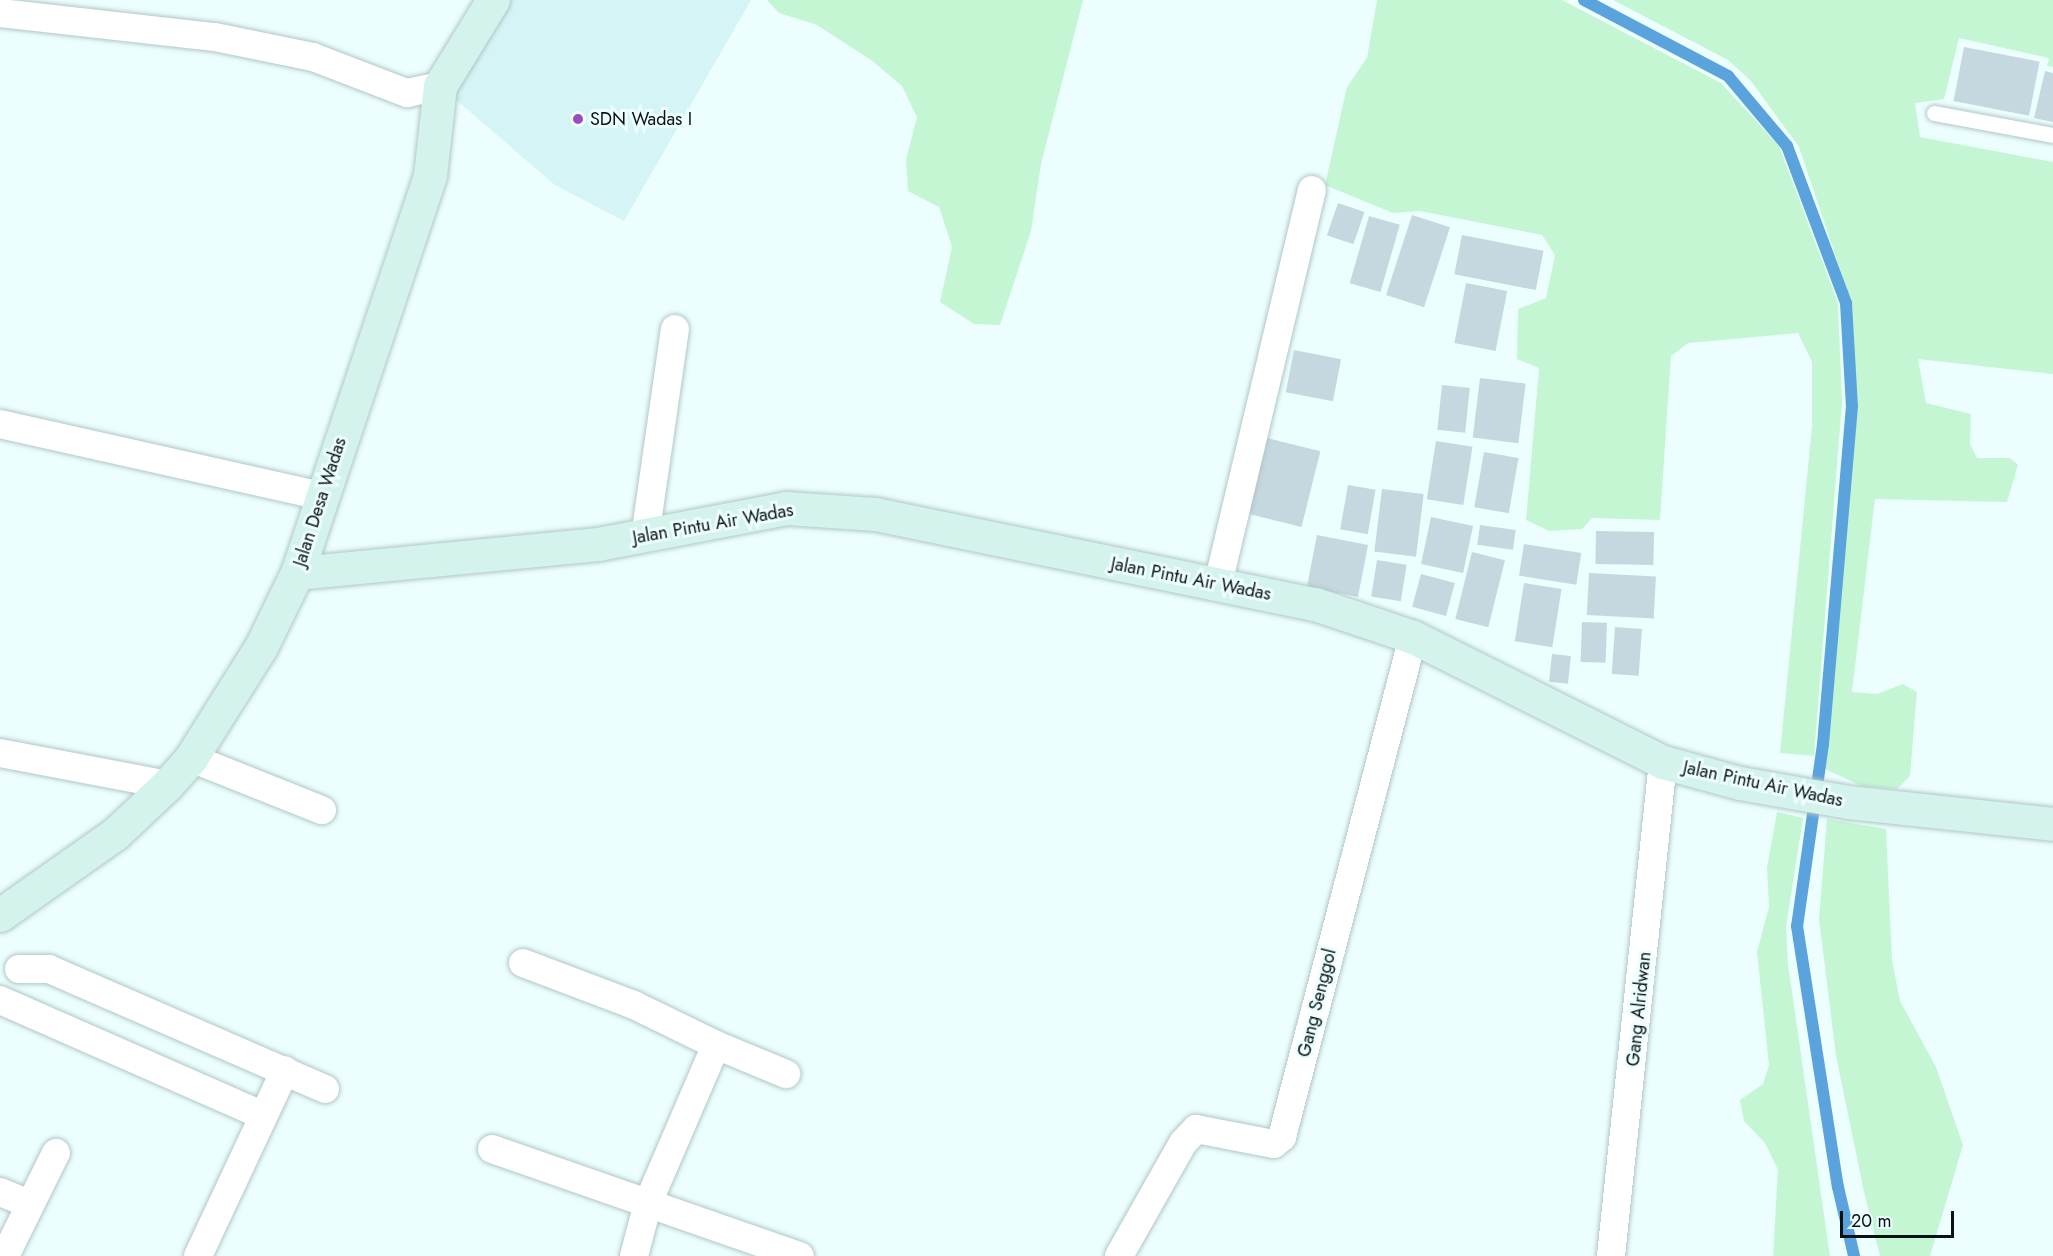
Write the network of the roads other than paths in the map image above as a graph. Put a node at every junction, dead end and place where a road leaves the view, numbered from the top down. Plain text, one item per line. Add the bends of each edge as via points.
1 (493, 0) edge
2 (0, 13) edge
3 (440, 86) junction
4 (1934, 113) dead end
5 (2053, 135) edge
6 (1312, 190) dead end
7 (675, 329) dead end
8 (0, 424) edge
9 (322, 496) junction
10 (645, 537) junction
11 (297, 573) junction
12 (1218, 584) junction
13 (1413, 637) junction
14 (0, 753) edge
15 (191, 758) junction
16 (1663, 762) junction
17 (167, 785) junction
18 (322, 810) dead end
19 (2053, 824) edge
20 (0, 915) edge
21 (523, 963) dead end
22 (10, 964) edge
23 (0, 993) edge
24 (0, 1000) edge
25 (716, 1045) junction
26 (285, 1070) junction
27 (786, 1074) dead end
28 (325, 1089) dead end
29 (262, 1115) junction
30 (492, 1149) dead end
31 (56, 1153) dead end
32 (0, 1192) edge
33 (27, 1203) junction
34 (648, 1203) junction
35 (5, 1256) edge
36 (198, 1256) edge
37 (634, 1256) edge
38 (800, 1256) edge
39 (1119, 1256) edge
40 (1611, 1256) edge

1 - 3 main road, Jalan Desa Wadas
2 - 3 street via 226,39 313,57 407,93
3 - 9 main road, Jalan Desa Wadas via 430,175
4 - 5 lane
6 - 12 street
7 - 10 street
8 - 9 street
9 - 11 main road, Jalan Desa Wadas
10 - 11 main road, Jalan Pintu Air Wadas
10 - 12 main road, Jalan Pintu Air Wadas via 786,508 833,508
11 - 15 main road, Jalan Desa Wadas via 244,676
12 - 13 main road, Jalan Pintu Air Wadas via 1315,604
13 - 16 main road, Jalan Pintu Air Wadas
13 - 39 street, Gang Senggol via 1282,1137 1274,1144 1196,1129 1183,1143
14 - 17 street
15 - 17 main road, Jalan Desa Wadas
15 - 18 street
16 - 19 main road, Jalan Pintu Air Wadas via 1841,801
16 - 40 street, Gang Alridwan
17 - 20 main road, Jalan Desa Wadas via 115,834
21 - 25 street via 634,1005
22 - 23 street
22 - 26 street via 49,969
24 - 29 street
25 - 27 street
25 - 34 street
26 - 28 street
26 - 29 street
29 - 36 street
30 - 34 street
31 - 33 street
32 - 33 street
33 - 35 street
34 - 37 street
34 - 38 street

